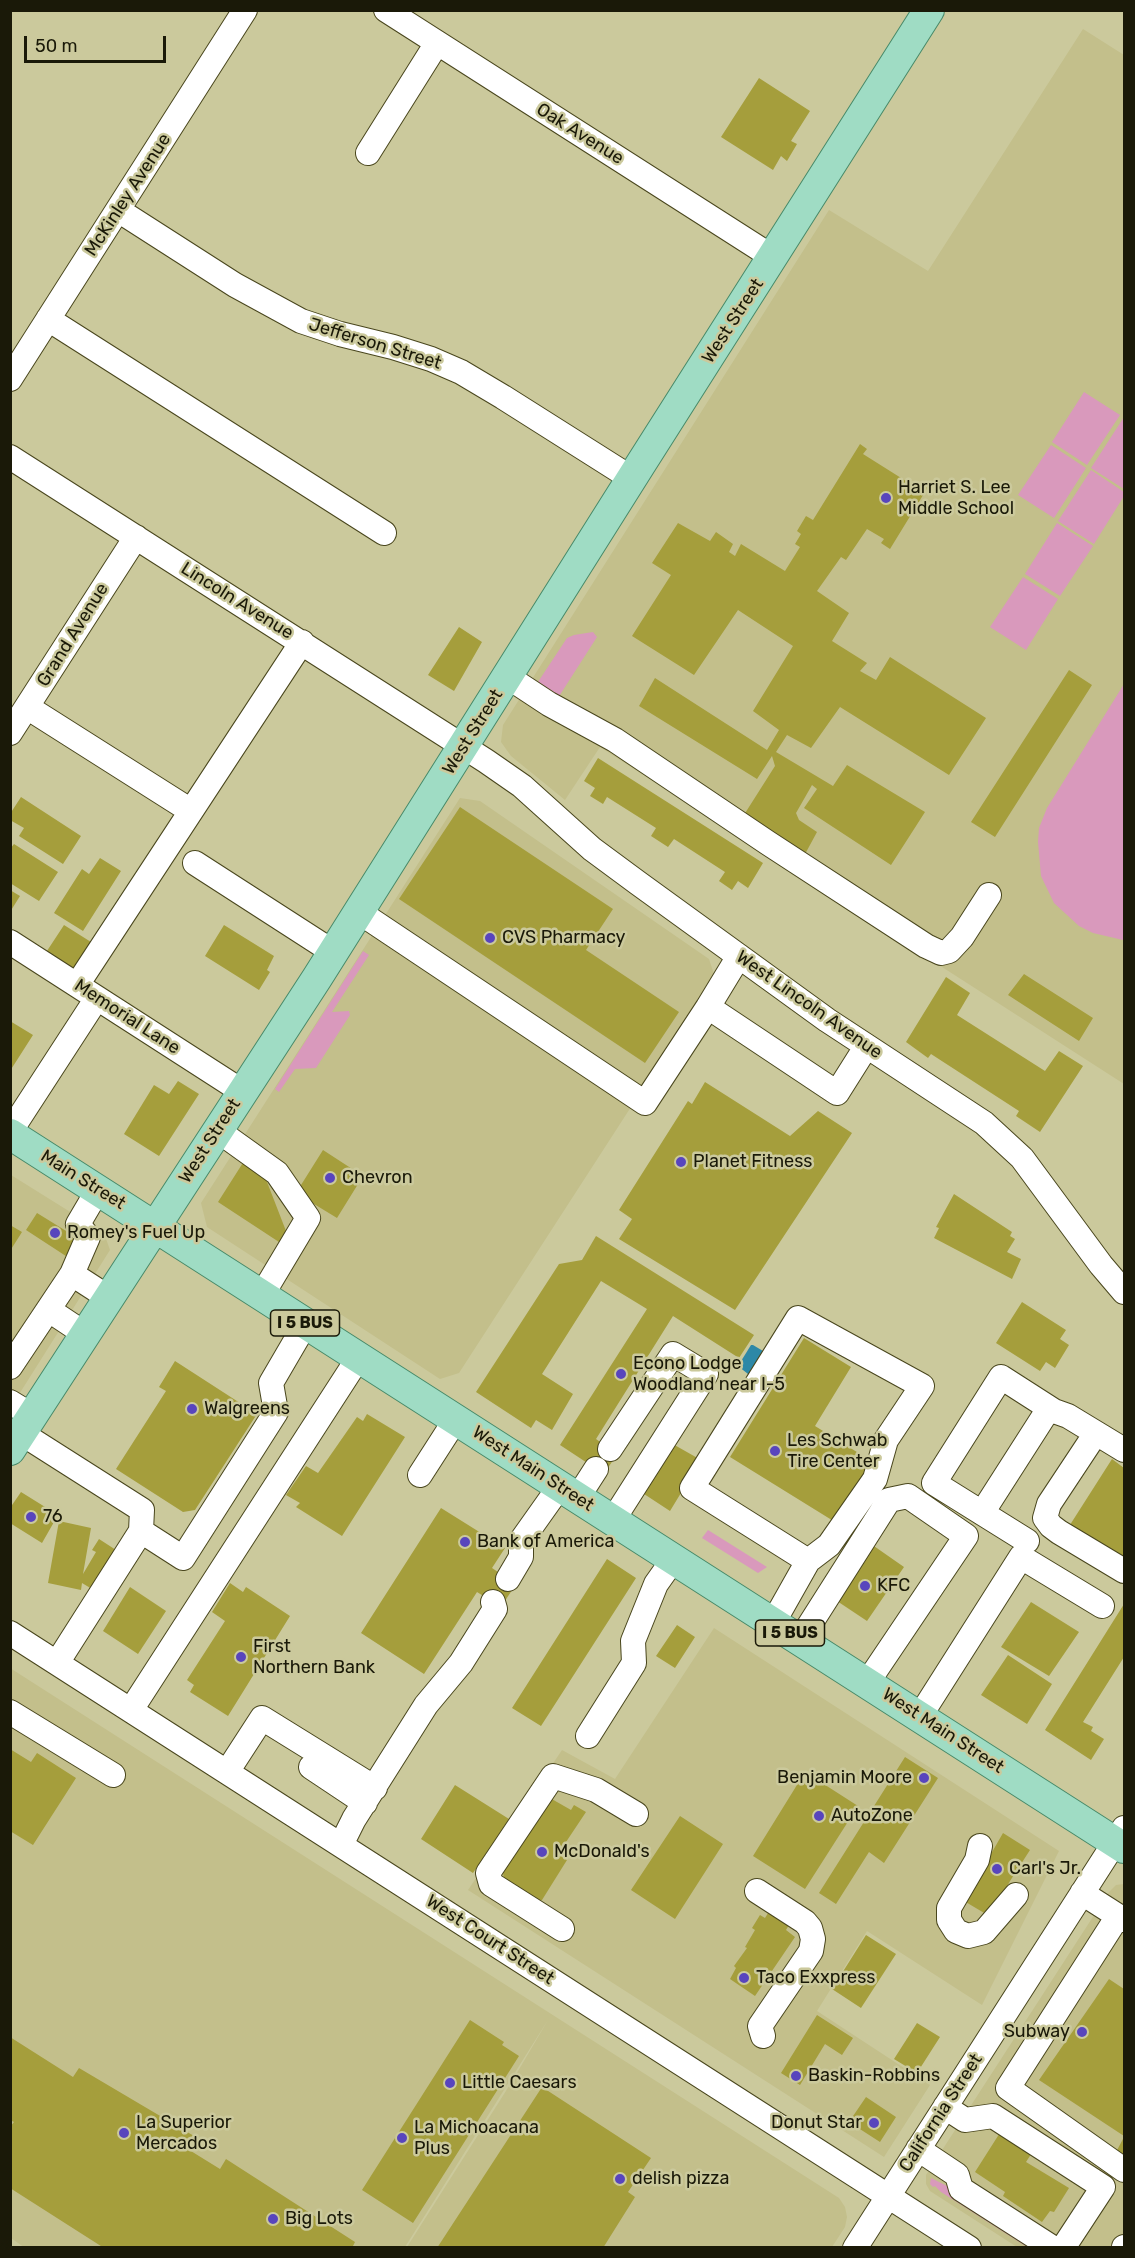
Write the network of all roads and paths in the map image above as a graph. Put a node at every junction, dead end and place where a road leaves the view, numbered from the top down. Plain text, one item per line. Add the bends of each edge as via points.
1 (245, 10) edge
2 (386, 10) edge
3 (924, 12) edge
4 (437, 43) junction
5 (368, 153) dead end
6 (118, 210) junction
7 (774, 258) junction
8 (48, 319) junction
9 (10, 379) edge
10 (10, 457) edge
11 (632, 478) junction
12 (384, 533) dead end
13 (136, 537) junction
14 (302, 642) junction
15 (508, 677) junction
16 (27, 707) junction
17 (10, 733) edge
18 (464, 746) junction
19 (191, 811) junction
20 (195, 863) dead end
21 (989, 895) dead end
22 (359, 912) junction
23 (10, 942) edge
24 (333, 952) junction
25 (739, 957) junction
26 (87, 991) junction
27 (708, 1007) junction
28 (866, 1047) junction
29 (243, 1092) junction
30 (217, 1130) junction
31 (10, 1133) edge
32 (98, 1190) junction
33 (155, 1226) junction
34 (72, 1274) junction
35 (1125, 1292) edge
36 (262, 1295) junction
37 (109, 1298) junction
38 (49, 1310) junction
39 (306, 1323) junction
40 (85, 1334) junction
41 (359, 1358) junction
42 (10, 1367) edge
43 (1054, 1411) junction
44 (456, 1419) junction
45 (19, 1425) edge
46 (1101, 1436) junction
47 (610, 1449) dead end
48 (1125, 1450) edge
49 (596, 1469) dead end
50 (420, 1475) dead end
51 (569, 1492) junction
52 (982, 1513) junction
53 (1045, 1518) junction
54 (613, 1520) junction
55 (141, 1531) junction
56 (1024, 1549) junction
57 (673, 1560) junction
58 (808, 1561) junction
59 (1125, 1571) edge
60 (508, 1579) dead end
61 (493, 1602) dead end
62 (1102, 1606) dead end
63 (773, 1623) junction
64 (10, 1633) edge
65 (800, 1640) junction
66 (57, 1663) junction
67 (867, 1683) junction
68 (131, 1710) junction
69 (10, 1712) edge
70 (920, 1716) junction
71 (588, 1736) dead end
72 (227, 1772) junction
73 (113, 1775) dead end
74 (370, 1795) junction
75 (636, 1814) dead end
76 (1121, 1839) edge
77 (341, 1845) junction
78 (980, 1846) dead end
79 (757, 1891) dead end
80 (1082, 1893) junction
81 (1016, 1895) dead end
82 (1121, 1918) edge
83 (562, 1929) dead end
84 (763, 2036) dead end
85 (945, 2107) junction
86 (918, 2149) junction
87 (1125, 2170) edge
88 (888, 2195) junction
89 (855, 2247) edge
90 (969, 2247) edge
91 (1053, 2247) edge
92 (1063, 2247) edge

1 - 6 street, McKinley Avenue
2 - 4 street, Oak Avenue
3 - 7 main road, West Street
4 - 5 street
4 - 7 street, Oak Avenue
6 - 8 street, McKinley Avenue
6 - 11 street, Jefferson Street via 235,285 301,321 431,359 461,372
7 - 11 main road, West Street
8 - 9 street, McKinley Avenue
8 - 12 street
10 - 13 street, Lincoln Avenue
11 - 15 main road, West Street
13 - 14 street, Lincoln Avenue
13 - 16 street, Grand Avenue
14 - 18 street, Lincoln Avenue
14 - 19 street
15 - 18 main road, West Street
15 - 21 street via 615,740 941,953 949,951 962,937
16 - 17 street, Grand Avenue
16 - 19 street
18 - 22 main road, West Street
18 - 25 street, West Lincoln Avenue via 522,786 592,849
19 - 26 street
20 - 24 street
22 - 24 main road, West Street
22 - 27 street via 645,1103
23 - 26 street, Memorial Lane
24 - 29 main road, West Street
25 - 27 street
25 - 28 street, West Lincoln Avenue
26 - 29 street, Memorial Lane
26 - 31 street
27 - 28 street via 837,1093
28 - 35 street, West Lincoln Avenue via 984,1123 1004,1141 1041,1182 1079,1237
29 - 30 main road, West Street
30 - 33 main road, West Street
30 - 36 street via 277,1173 309,1218
31 - 32 main road, Main Street / I 5 BUS
32 - 33 main road, Main Street / I 5 BUS
32 - 34 street via 78,1224 88,1237
33 - 36 main road, West Main Street / I 5 BUS
33 - 37 main road, West Street
34 - 37 street
34 - 38 street
36 - 39 main road, West Main Street / I 5 BUS
37 - 40 main road, West Street
38 - 40 street
38 - 42 street
39 - 41 main road, West Main Street / I 5 BUS
39 - 55 street via 271,1383 276,1412 183,1558
40 - 45 main road, West Street
41 - 44 main road, West Main Street / I 5 BUS
41 - 68 street
43 - 46 street
43 - 52 street via 1046,1413
43 - 52 street via 1000,1377 934,1483
44 - 50 street
44 - 51 main road, West Main Street / I 5 BUS
45 - 55 street via 74,1467 142,1510
46 - 48 street
46 - 53 street via 1094,1436 1049,1504
47 - 54 street via 673,1354 706,1374
49 - 51 street
51 - 54 main road, West Main Street / I 5 BUS
51 - 60 street via 521,1541 521,1557
52 - 56 street
53 - 56 street
53 - 59 street via 1059,1532
54 - 57 main road, West Main Street / I 5 BUS
55 - 66 street
56 - 62 street
56 - 70 street
57 - 63 main road, West Main Street / I 5 BUS
57 - 71 street via 656,1584 633,1641 634,1663
58 - 58 street via 692,1488 798,1318 922,1386 886,1440 875,1479 829,1545
58 - 63 street
61 - 74 street via 495,1610 461,1663 426,1705
63 - 65 main road, West Main Street / I 5 BUS
64 - 66 street, West Court Street
65 - 67 main road, West Main Street / I 5 BUS
65 - 67 street via 889,1500 908,1496 966,1536
66 - 68 street, West Court Street
67 - 70 main road, West Main Street / I 5 BUS
68 - 72 street, West Court Street
69 - 73 street
70 - 76 main road, West Main Street / I 5 BUS
72 - 74 street via 262,1718
72 - 77 street, West Court Street
74 - 77 street
75 - 83 street via 596,1790 553,1776 488,1873 491,1884
76 - 80 street, California Street
77 - 88 street, West Court Street
78 - 81 street via 977,1860 949,1908 949,1920 956,1931 968,1936 984,1932
79 - 84 street via 805,1922 813,1939 810,1951 760,2026
80 - 82 street
80 - 85 street, California Street
82 - 87 street via 1008,2088
85 - 86 street, California Street
85 - 92 street via 965,2120 993,2115 1103,2187
86 - 88 street, California Street
86 - 91 street via 957,2175 961,2189
88 - 89 street, California Street
88 - 90 street, West Court Street

